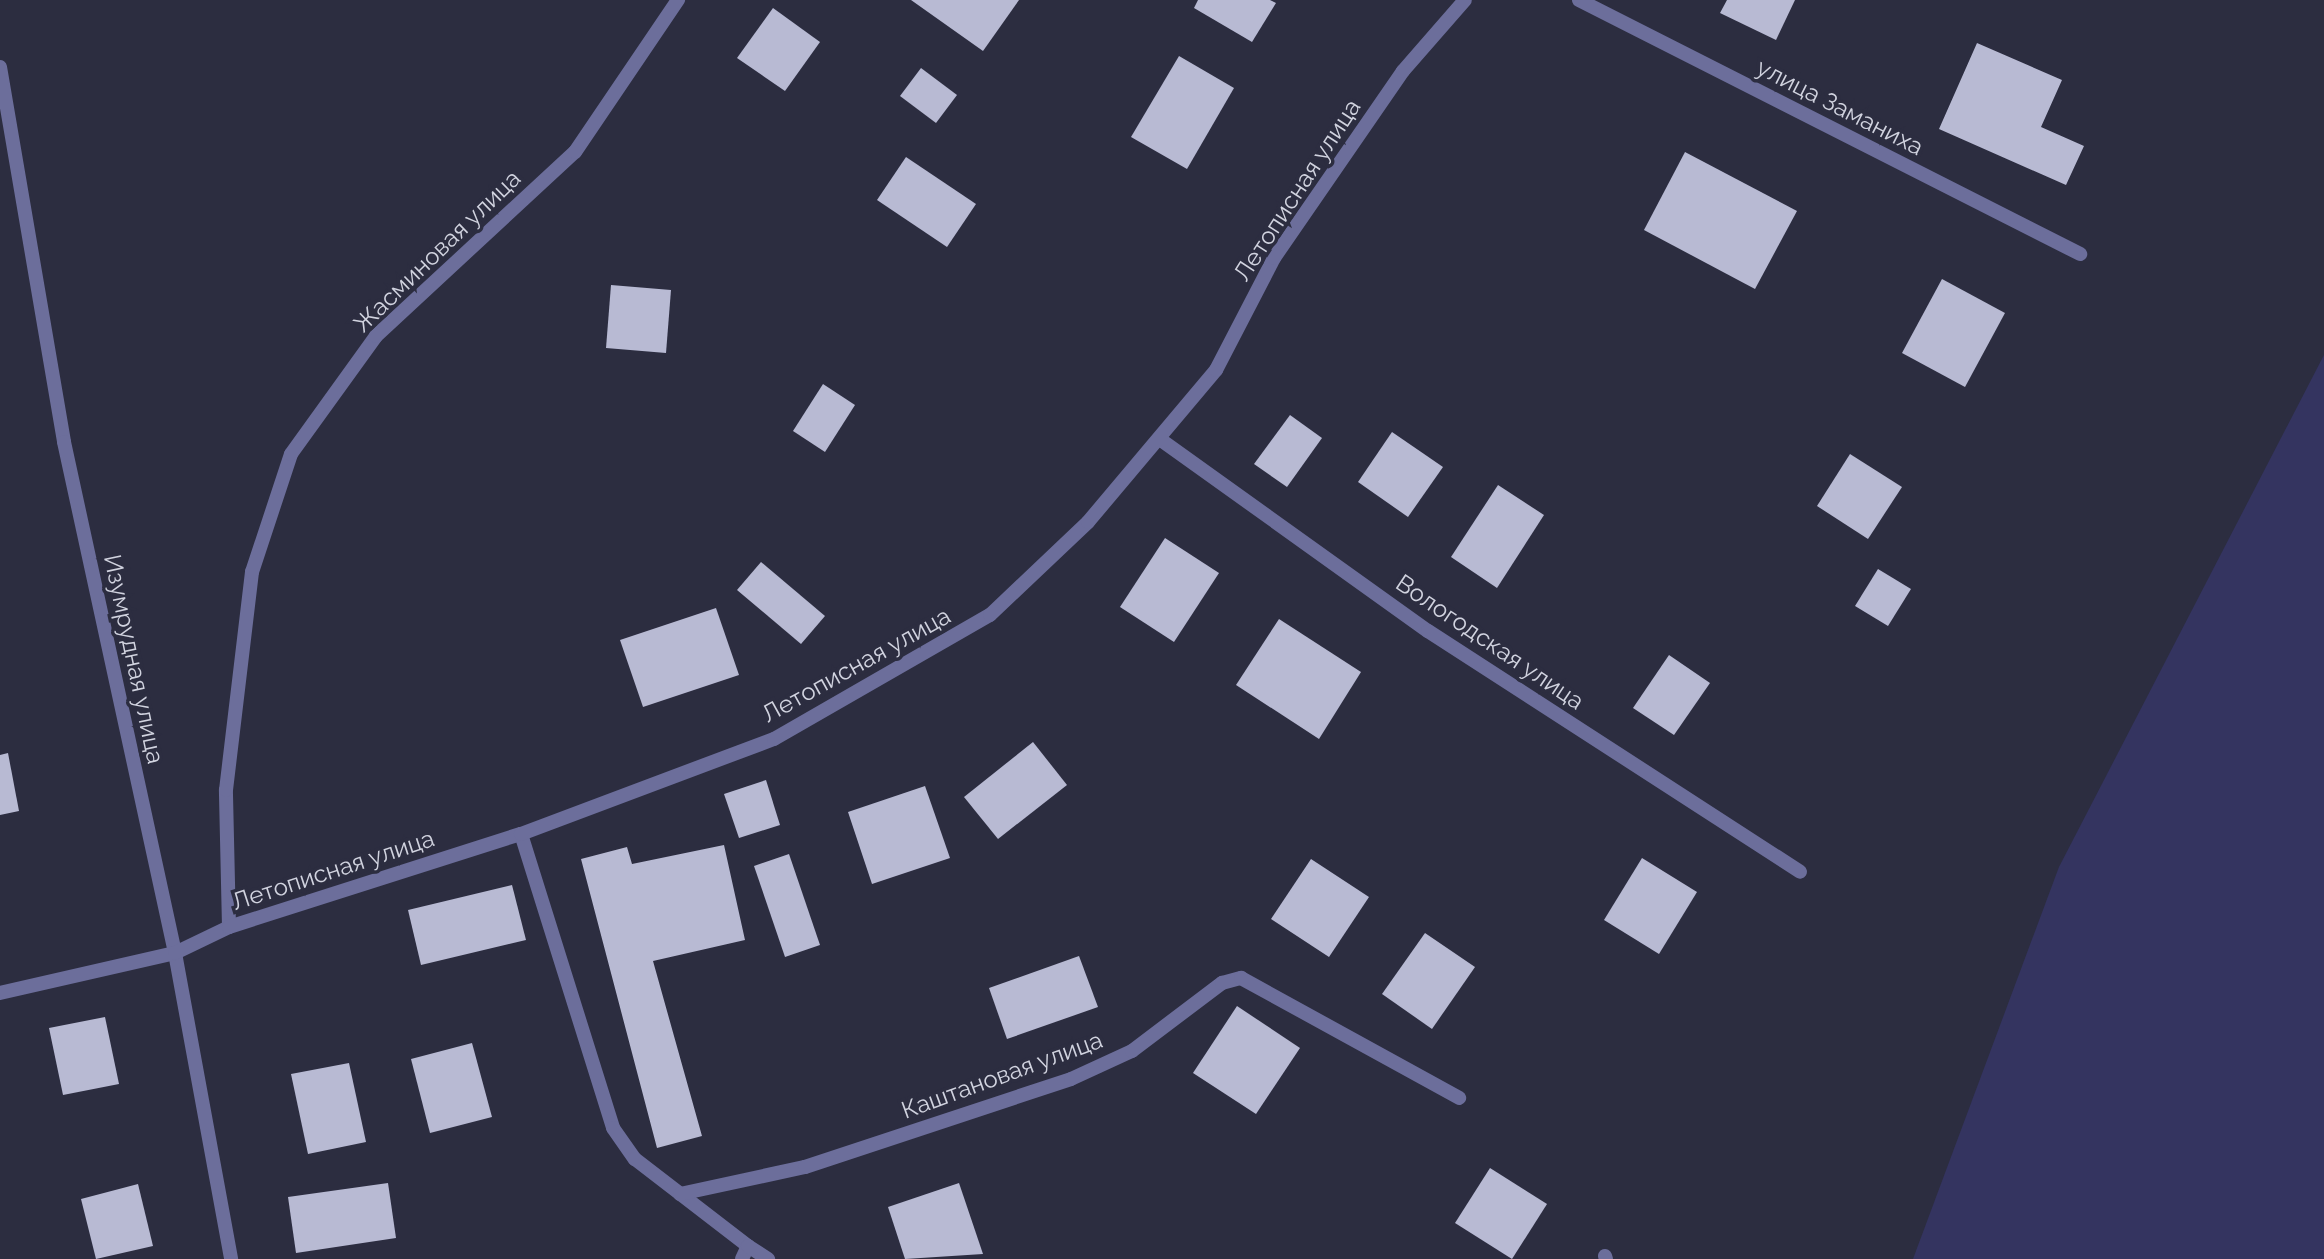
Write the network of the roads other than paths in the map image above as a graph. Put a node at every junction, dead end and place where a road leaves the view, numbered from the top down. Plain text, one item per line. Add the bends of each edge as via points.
1 (678, 0) edge
2 (1465, 0) edge
3 (1579, 0) edge
4 (0, 67) edge
5 (2080, 254) dead end
6 (1161, 440) junction
7 (521, 834) junction
8 (1800, 872) dead end
9 (229, 927) junction
10 (175, 953) junction
11 (0, 993) edge
12 (1459, 1098) dead end
13 (680, 1194) junction
14 (745, 1252) edge
15 (231, 1259) edge
16 (768, 1259) edge

1 - 9 street, Жасминовая улица via 575,152 376,336 291,454 253,572 226,790
2 - 6 street, Летописная улица via 1388,93 1274,258 1216,370
3 - 5 street, улица Заманиха
4 - 10 street, Изумрудная улица via 64,442
6 - 7 street, Летописная улица via 990,615 901,671 774,739
6 - 8 street, Вологодская улица via 1428,631
7 - 9 street, Летописная улица
7 - 13 street via 613,1128 635,1159
9 - 10 street, Летописная улица
10 - 11 street, Летописная улица
10 - 15 street, Изумрудная улица
12 - 13 street, Каштановая улица via 1241,978 1222,983 1132,1051 1071,1079 805,1167
13 - 14 street
14 - 16 street

